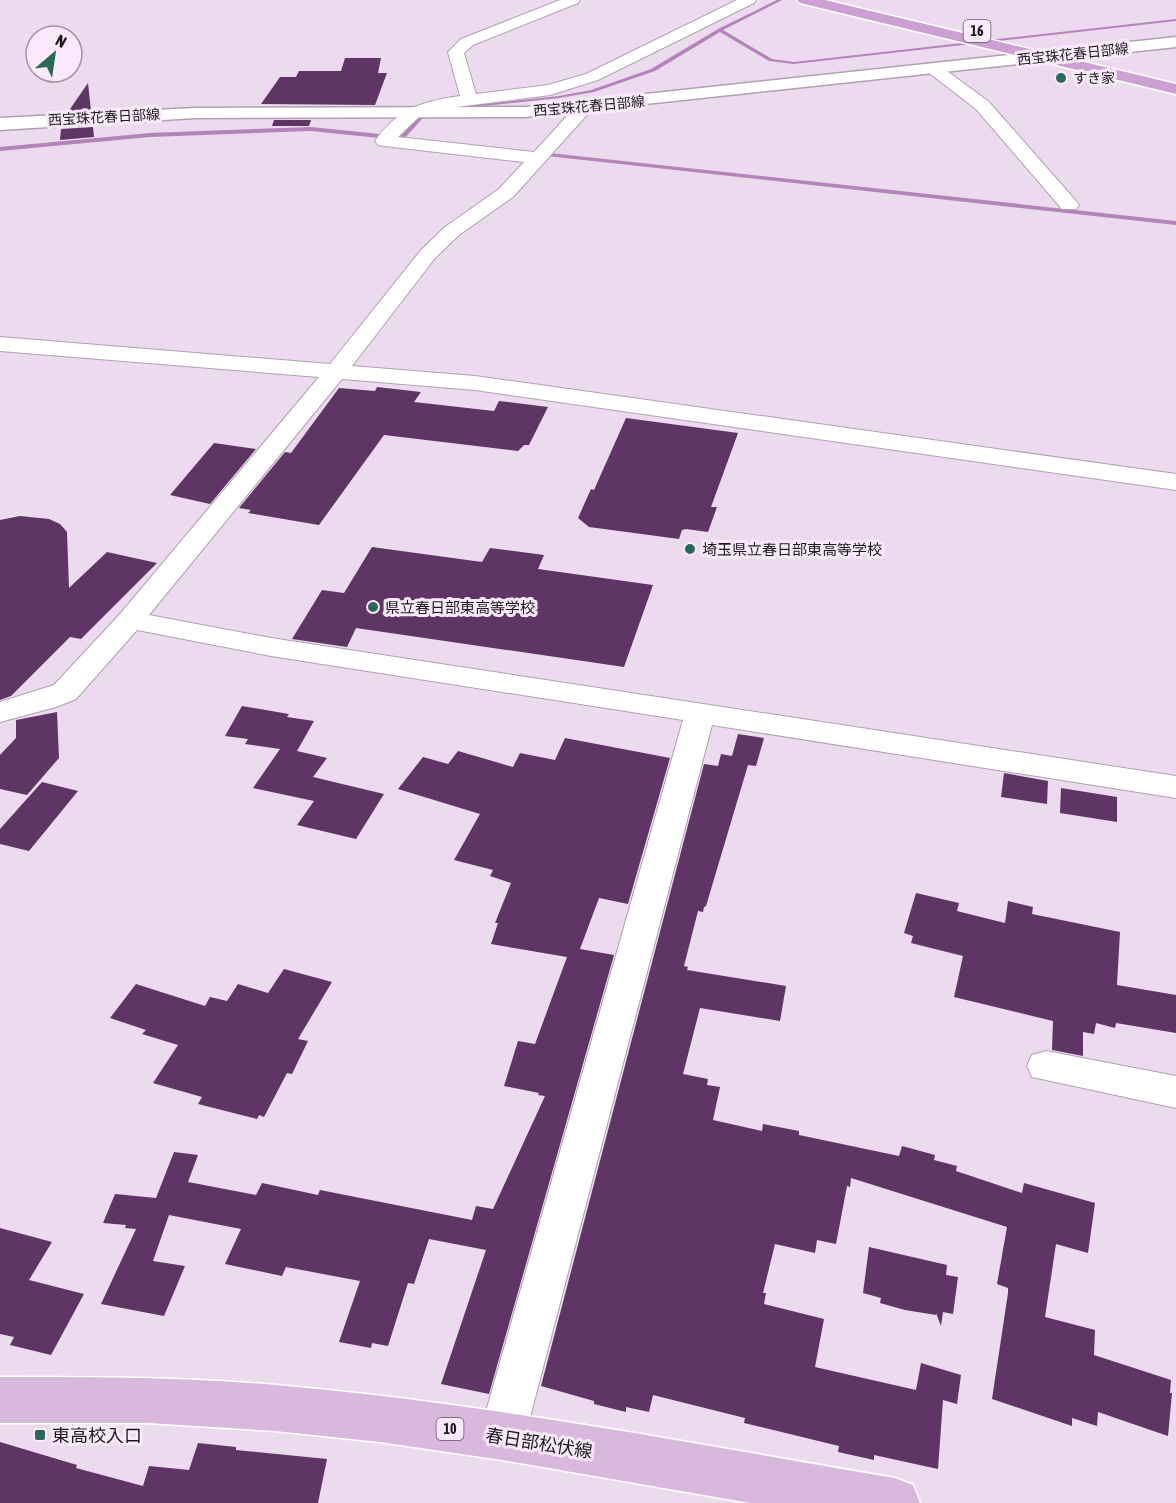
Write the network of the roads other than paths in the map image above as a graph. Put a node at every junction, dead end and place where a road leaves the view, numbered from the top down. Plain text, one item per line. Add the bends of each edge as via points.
1 (573, 0) edge
2 (749, 0) edge
3 (805, 0) edge
4 (846, 0) edge
5 (1176, 42) edge
6 (1072, 54) junction
7 (1044, 57) junction
8 (934, 69) junction
9 (1176, 79) edge
10 (1176, 89) edge
11 (469, 100) junction
12 (585, 107) junction
13 (419, 112) junction
14 (0, 124) edge
15 (538, 158) junction
16 (1069, 205) dead end
17 (0, 344) edge
18 (336, 371) junction
19 (1176, 482) edge
20 (130, 620) junction
21 (0, 712) edge
22 (700, 714) junction
23 (1176, 787) edge
24 (1046, 1066) dead end
25 (1176, 1092) edge
26 (0, 1400) edge
27 (502, 1437) junction
28 (895, 1503) edge

1 - 11 street via 467,42 456,52
2 - 11 street via 592,77 550,90
3 - 7 highway, 16
4 - 6 highway, 16
5 - 6 main road, 西宝珠花春日部線
6 - 7 main road, 西宝珠花春日部線
6 - 9 highway, 16
7 - 8 main road, 西宝珠花春日部線
7 - 10 highway, 16
8 - 12 main road, 西宝珠花春日部線
8 - 16 street via 982,105
11 - 13 street via 439,104
12 - 13 main road, 西宝珠花春日部線 via 525,112
12 - 15 street
13 - 14 main road, 西宝珠花春日部線 via 195,112
13 - 15 street via 384,141
15 - 18 street via 506,193 452,231 428,254
17 - 18 street
18 - 19 street via 474,383
18 - 20 street
20 - 21 street via 65,692
20 - 22 street via 272,647
22 - 23 street
22 - 27 street
24 - 25 street
26 - 27 main road, 春日部松伏線 / 10 via 148,1400 275,1408
27 - 28 main road, 春日部松伏線 / 10

